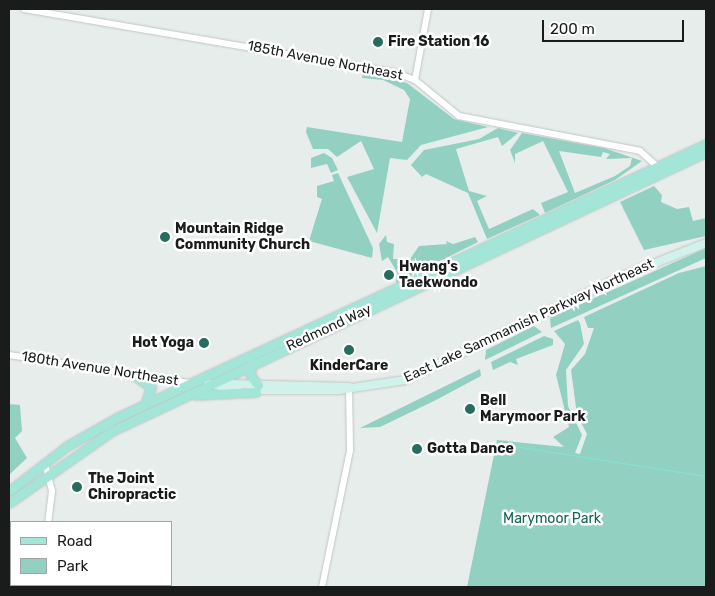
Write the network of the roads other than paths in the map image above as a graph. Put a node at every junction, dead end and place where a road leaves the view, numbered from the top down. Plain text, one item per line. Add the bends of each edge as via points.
1 (24, 9) edge
2 (428, 9) edge
3 (415, 80) junction
4 (706, 144) edge
5 (706, 152) edge
6 (659, 169) junction
7 (706, 244) edge
8 (322, 323) junction
9 (294, 344) junction
10 (9, 355) edge
11 (252, 364) junction
12 (135, 376) junction
13 (192, 383) junction
14 (208, 384) junction
15 (349, 387) junction
16 (257, 388) junction
17 (182, 396) junction
18 (142, 406) junction
19 (45, 463) junction
20 (48, 473) junction
21 (9, 491) edge
22 (9, 503) edge
23 (48, 521) edge
24 (322, 587) edge

1 - 3 street, 185th Avenue Northeast via 394,72
2 - 3 street
3 - 6 street, 185th Avenue Northeast via 458,116 640,151
4 - 6 main road
5 - 6 main road
6 - 8 main road, Redmond Way
6 - 9 main road, Redmond Way
7 - 15 main road, East Lake Sammamish Parkway Northeast via 624,275 420,375 385,385
8 - 9 main road
8 - 13 main road, Redmond Way
9 - 11 main road, Redmond Way
10 - 12 street, 180th Avenue Northeast
11 - 14 main road, Redmond Way
11 - 16 main road via 250,375
12 - 13 street, 180th Avenue Northeast
12 - 18 main road via 152,388
13 - 14 main road, East Lake Sammamish Parkway Northeast
13 - 18 main road, Redmond Way
14 - 16 main road, East Lake Sammamish Parkway Northeast
14 - 17 main road, Redmond Way
15 - 16 main road, East Lake Sammamish Parkway Northeast
15 - 24 street via 350,450
16 - 17 main road
17 - 20 main road, Redmond Way via 95,441
18 - 19 main road, Redmond Way via 90,432
19 - 20 street
19 - 21 main road, Redmond Way
20 - 22 main road, Redmond Way
20 - 23 street via 52,497

